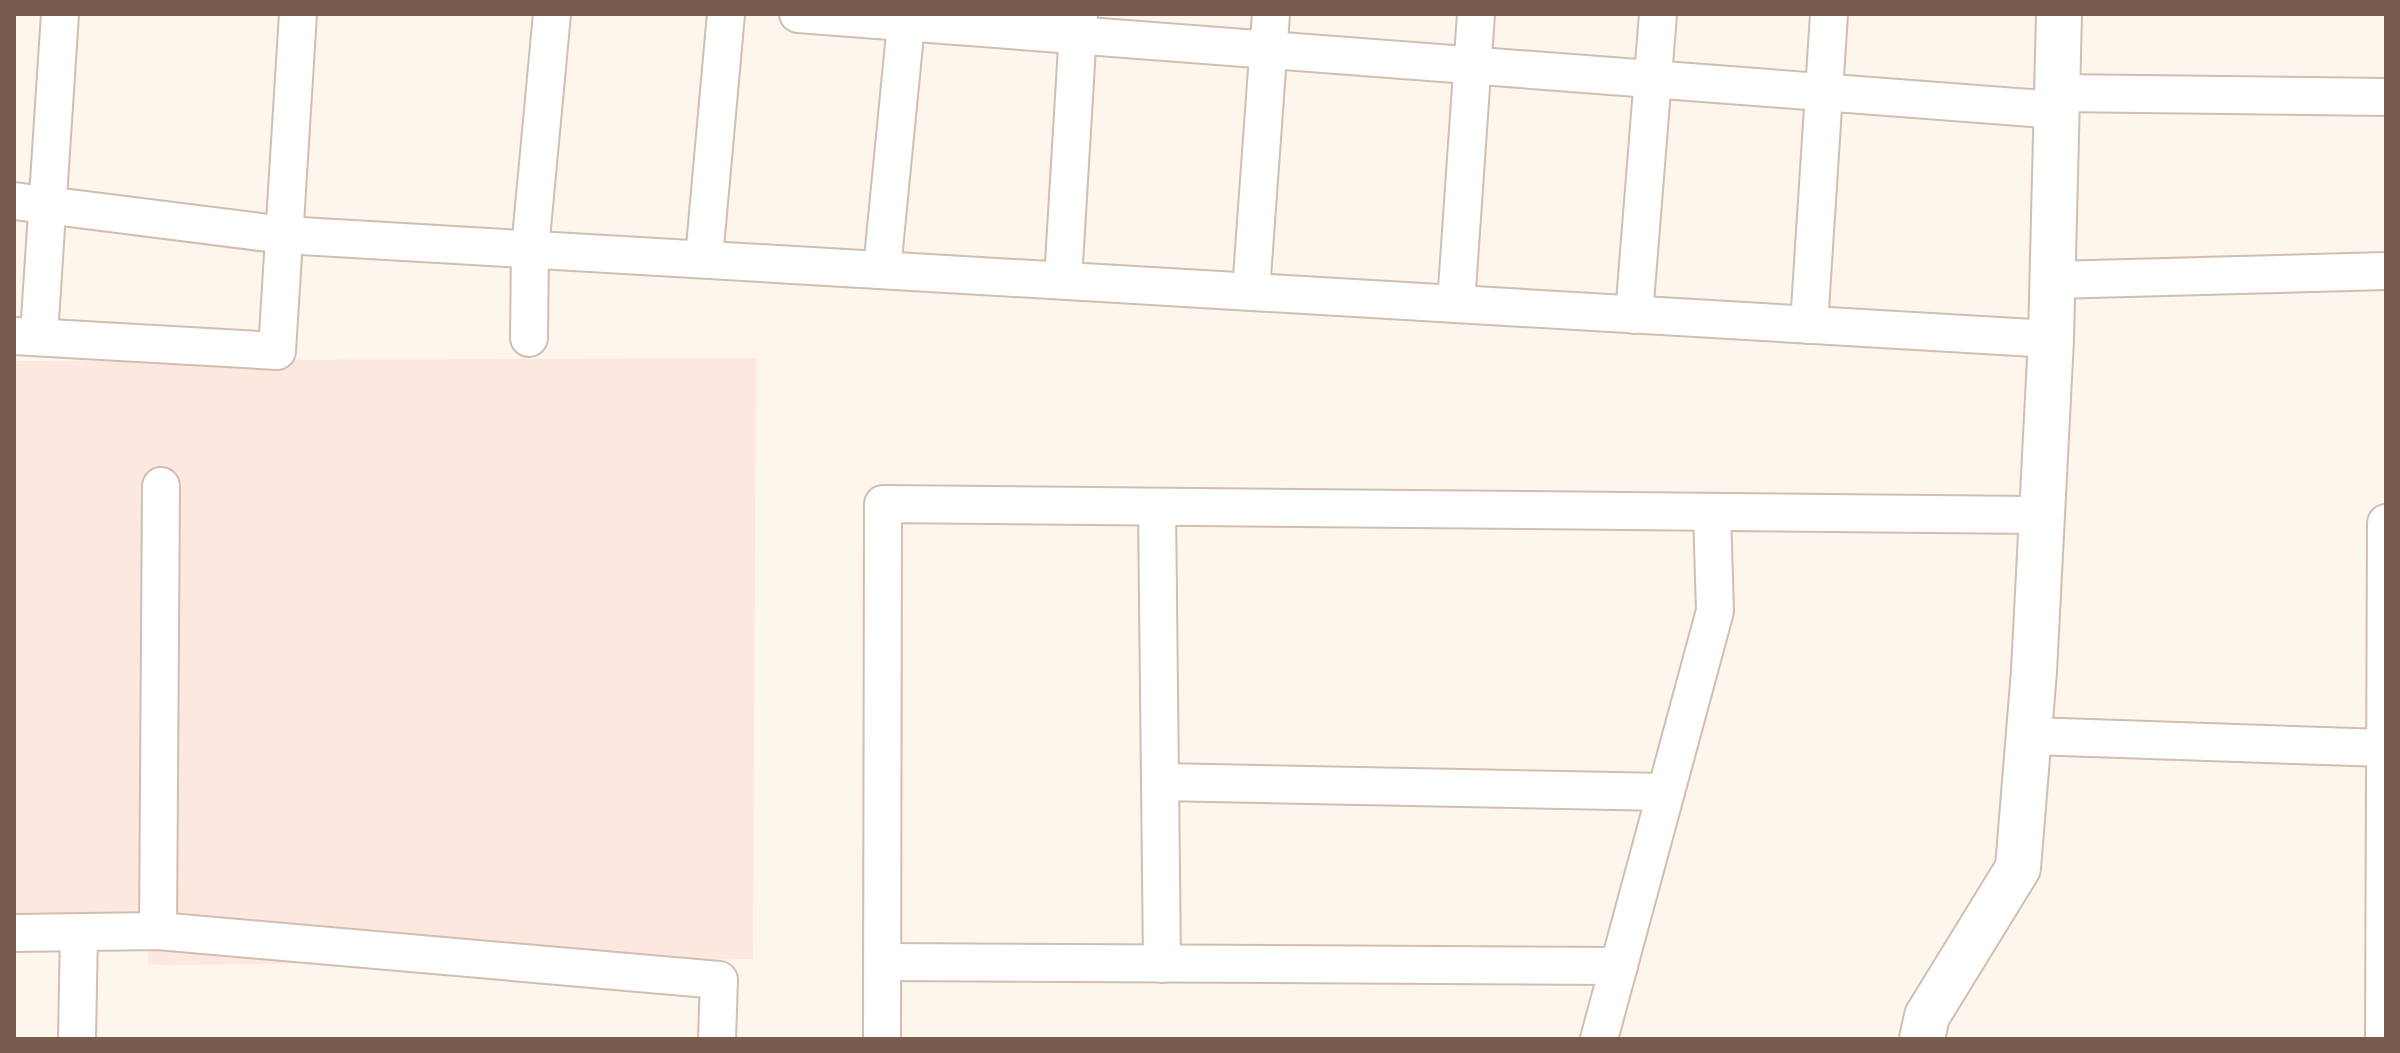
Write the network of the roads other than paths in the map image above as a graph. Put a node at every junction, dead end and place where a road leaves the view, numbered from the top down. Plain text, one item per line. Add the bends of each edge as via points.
1 (60, 14) edge
2 (284, 14) edge
3 (298, 14) edge
4 (552, 14) edge
5 (726, 14) edge
6 (798, 14) edge
7 (1271, 14) edge
8 (1476, 14) edge
9 (1658, 14) edge
10 (1829, 14) edge
11 (2059, 14) edge
12 (907, 18) edge
13 (1078, 25) edge
14 (1269, 49) junction
15 (1471, 65) junction
16 (1652, 79) junction
17 (1823, 92) junction
18 (2386, 97) edge
19 (2057, 102) junction
20 (31, 202) edge
21 (284, 235) junction
22 (530, 249) junction
23 (704, 258) junction
24 (882, 269) junction
25 (2386, 271) edge
26 (1063, 280) junction
27 (2053, 280) junction
28 (1251, 291) junction
29 (1456, 304) junction
30 (1634, 315) junction
31 (1809, 325) junction
32 (27, 336) edge
33 (529, 338) dead end
34 (2051, 339) junction
35 (161, 486) dead end
36 (1157, 507) junction
37 (1712, 512) junction
38 (2042, 515) junction
39 (2386, 523) edge
40 (2029, 736) junction
41 (2384, 748) edge
42 (1160, 782) junction
43 (1666, 792) junction
44 (158, 931) junction
45 (79, 932) junction
46 (14, 933) edge
47 (882, 962) junction
48 (1162, 964) junction
49 (1619, 966) junction
50 (77, 1039) edge
51 (717, 1039) edge
52 (882, 1039) edge
53 (1599, 1039) edge
54 (1922, 1039) edge
55 (2384, 1039) edge

1 - 20 street
2 - 3 street
3 - 21 street
4 - 22 street
5 - 23 street
6 - 12 street
7 - 14 street
8 - 15 street
9 - 16 street
10 - 17 street
11 - 19 street
12 - 13 street
12 - 24 street
13 - 14 street
13 - 26 street
14 - 15 street
14 - 28 street
15 - 16 street
15 - 29 street
16 - 17 street
16 - 30 street
17 - 19 street
17 - 31 street
18 - 19 street
19 - 27 street
20 - 21 street
20 - 32 street
21 - 22 street
21 - 32 street via 277,351
22 - 23 street
22 - 33 street
23 - 24 street
24 - 26 street
25 - 27 street
26 - 28 street
27 - 34 street
28 - 29 street
29 - 30 street
30 - 31 street
31 - 34 street
34 - 38 street
35 - 44 street
36 - 37 street
36 - 42 street
36 - 47 street via 883,504
37 - 38 street
37 - 43 street via 1715,611
38 - 40 street
39 - 41 street
40 - 41 street
40 - 54 street via 2018,868 1927,1016
41 - 55 street
42 - 43 street
42 - 48 street
43 - 49 street
44 - 45 street
44 - 51 street via 719,980
45 - 46 street
45 - 50 street
47 - 48 street
47 - 52 street
48 - 49 street
49 - 53 street

